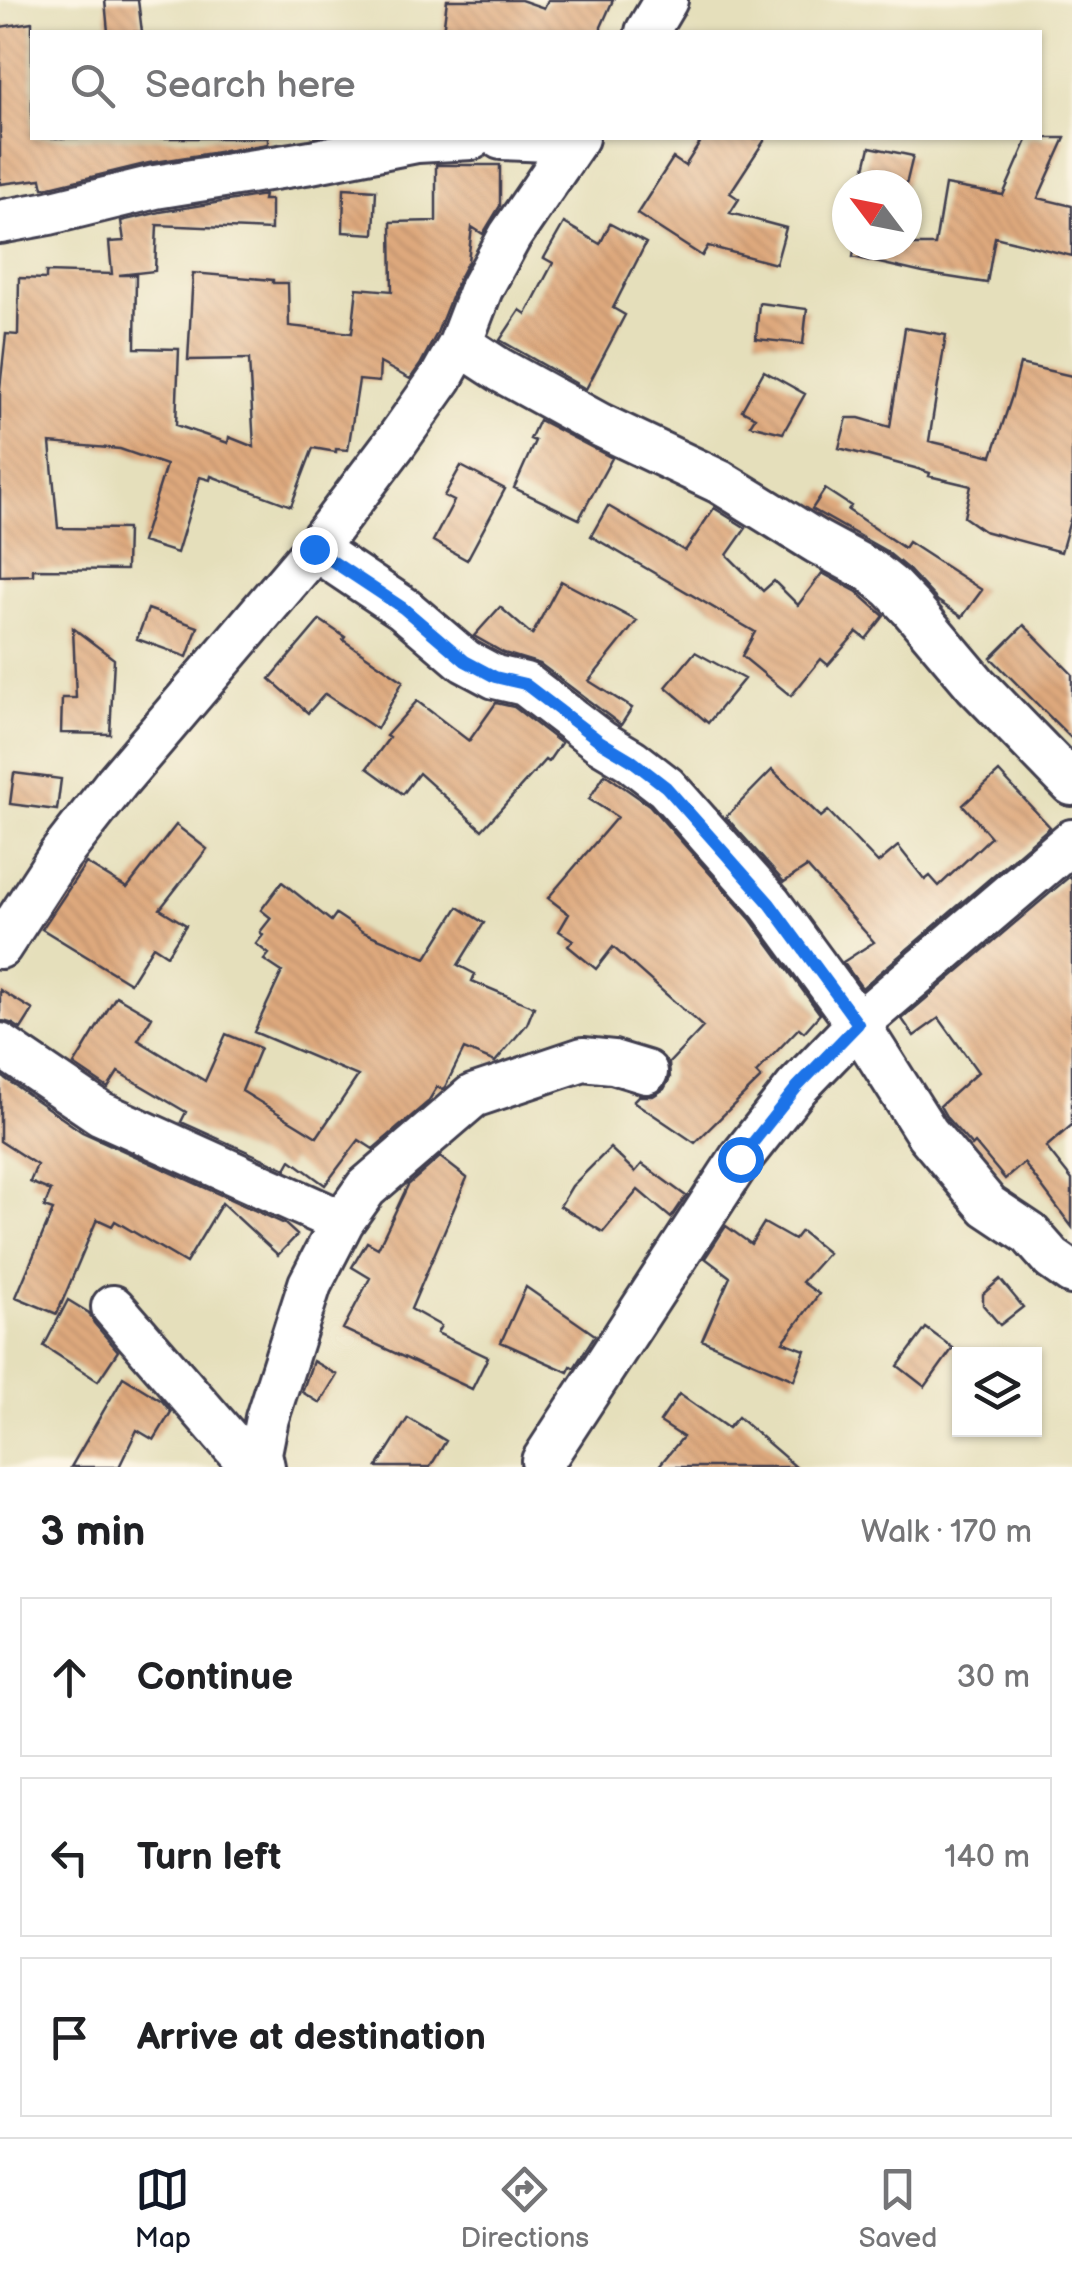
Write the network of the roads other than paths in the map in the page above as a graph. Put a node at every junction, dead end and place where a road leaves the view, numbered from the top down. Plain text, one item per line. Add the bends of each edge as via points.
1 (666, 0) edge
2 (647, 30) edge
3 (444, 140) edge
4 (575, 140) edge
5 (0, 222) edge
6 (460, 344) junction
7 (314, 549) junction
8 (1072, 784) edge
9 (1072, 841) edge
10 (0, 947) edge
11 (858, 1024) junction
12 (0, 1045) edge
13 (646, 1072) dead end
14 (342, 1222) junction
15 (1072, 1273) edge
16 (113, 1306) dead end
17 (544, 1461) dead end
18 (252, 1467) edge
19 (263, 1467) edge

1 - 2 street
3 - 5 street via 155,188
4 - 6 street via 510,236
6 - 7 street
6 - 8 street via 871,571
7 - 10 street via 117,782
7 - 11 street via 403,608 465,661 525,684 666,787 770,904
9 - 11 street
11 - 15 street via 926,1133 988,1206
11 - 17 street via 740,1159
12 - 14 street via 100,1113
13 - 14 street via 582,1059 473,1096 366,1188
14 - 19 street via 310,1284 267,1418
16 - 18 street

